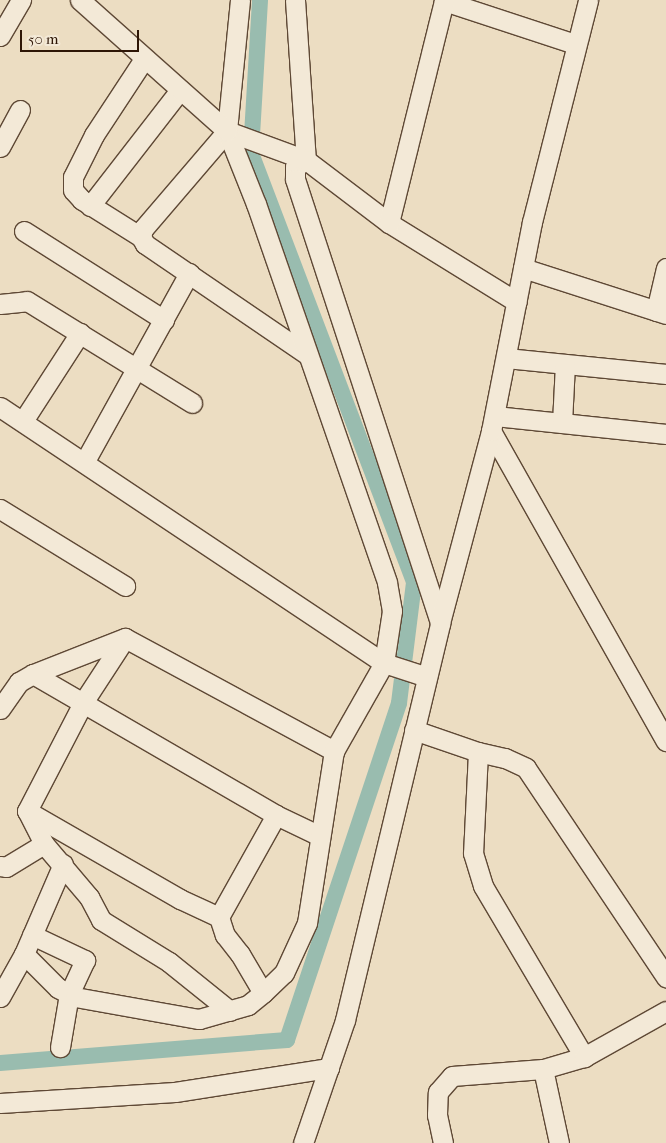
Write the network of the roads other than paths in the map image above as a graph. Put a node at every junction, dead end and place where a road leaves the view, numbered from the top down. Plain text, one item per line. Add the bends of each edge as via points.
1 (21, 0) edge
2 (80, 0) edge
3 (240, 0) edge
4 (295, 0) edge
5 (444, 0) edge
6 (588, 0) edge
7 (0, 36) edge
8 (575, 44) junction
9 (144, 59) junction
10 (180, 90) junction
11 (20, 110) dead end
12 (227, 131) junction
13 (0, 147) edge
14 (306, 160) junction
15 (90, 206) junction
16 (389, 223) junction
17 (24, 231) dead end
18 (141, 237) junction
19 (523, 268) junction
20 (666, 268) edge
21 (189, 273) junction
22 (517, 302) junction
23 (0, 304) edge
24 (661, 313) edge
25 (164, 320) junction
26 (80, 333) junction
27 (308, 354) junction
28 (506, 358) junction
29 (565, 364) junction
30 (137, 369) junction
31 (666, 374) edge
32 (192, 403) dead end
33 (0, 407) edge
34 (23, 421) junction
35 (562, 423) junction
36 (493, 424) junction
37 (666, 434) edge
38 (85, 461) junction
39 (0, 509) edge
40 (125, 586) dead end
41 (440, 623) junction
42 (125, 638) junction
43 (388, 665) junction
44 (33, 674) junction
45 (424, 676) junction
46 (84, 701) junction
47 (0, 709) edge
48 (414, 730) junction
49 (666, 741) edge
50 (334, 751) junction
51 (478, 752) junction
52 (27, 811) junction
53 (276, 815) junction
54 (320, 836) junction
55 (44, 844) junction
56 (62, 864) junction
57 (0, 866) edge
58 (219, 917) junction
59 (32, 935) junction
60 (24, 954) junction
61 (666, 977) edge
62 (263, 993) junction
63 (69, 994) junction
64 (0, 997) edge
65 (230, 1010) junction
66 (666, 1011) edge
67 (60, 1047) dead end
68 (584, 1057) junction
69 (329, 1068) junction
70 (543, 1069) junction
71 (0, 1103) edge
72 (303, 1143) edge
73 (443, 1143) edge
74 (559, 1143) edge

1 - 7 street
2 - 9 street
3 - 12 street
4 - 14 street
5 - 8 street
5 - 16 street
6 - 8 street
8 - 19 street
9 - 10 street
9 - 15 street via 77,165 73,190
10 - 12 street
10 - 15 street
11 - 13 street
12 - 14 street via 247,140 273,145
12 - 18 street via 143,229
12 - 27 street
14 - 16 street
14 - 41 street via 295,168 295,179
15 - 18 street
16 - 22 street
17 - 25 street
18 - 21 street via 144,244
19 - 22 street
19 - 24 street
20 - 24 street
21 - 25 street
21 - 27 street
22 - 28 street
23 - 26 street via 27,301
25 - 30 street
26 - 30 street
26 - 34 street
27 - 43 street via 387,582 392,611
28 - 29 street
28 - 36 street
29 - 31 street
29 - 35 street
30 - 32 street
30 - 38 street
33 - 34 street
34 - 38 street
35 - 36 street
35 - 37 street
36 - 41 street
36 - 49 street
38 - 43 street
39 - 40 street
41 - 45 street
42 - 44 street
42 - 46 street
42 - 50 street
43 - 45 street
43 - 50 street
44 - 46 street
44 - 47 street via 19,682
45 - 48 street
46 - 52 street
46 - 53 street
48 - 51 street
48 - 69 street via 345,1020
50 - 54 street
51 - 61 street via 505,758 526,768
51 - 68 street via 473,854 483,886
52 - 55 street
52 - 58 street via 180,899
53 - 54 street
53 - 58 street
54 - 62 street via 307,924 284,973
55 - 56 street
55 - 57 street via 6,867
56 - 59 street
56 - 65 street via 89,897 101,920 168,962
58 - 62 street via 225,935
59 - 60 street
59 - 63 street via 85,960
60 - 63 street via 58,988
60 - 64 street
62 - 65 street via 248,1005
63 - 65 street via 199,1019
63 - 67 street
66 - 68 street
68 - 70 street
69 - 71 street via 175,1092
69 - 72 street
70 - 73 street via 452,1076 438,1092 437,1115
70 - 74 street

